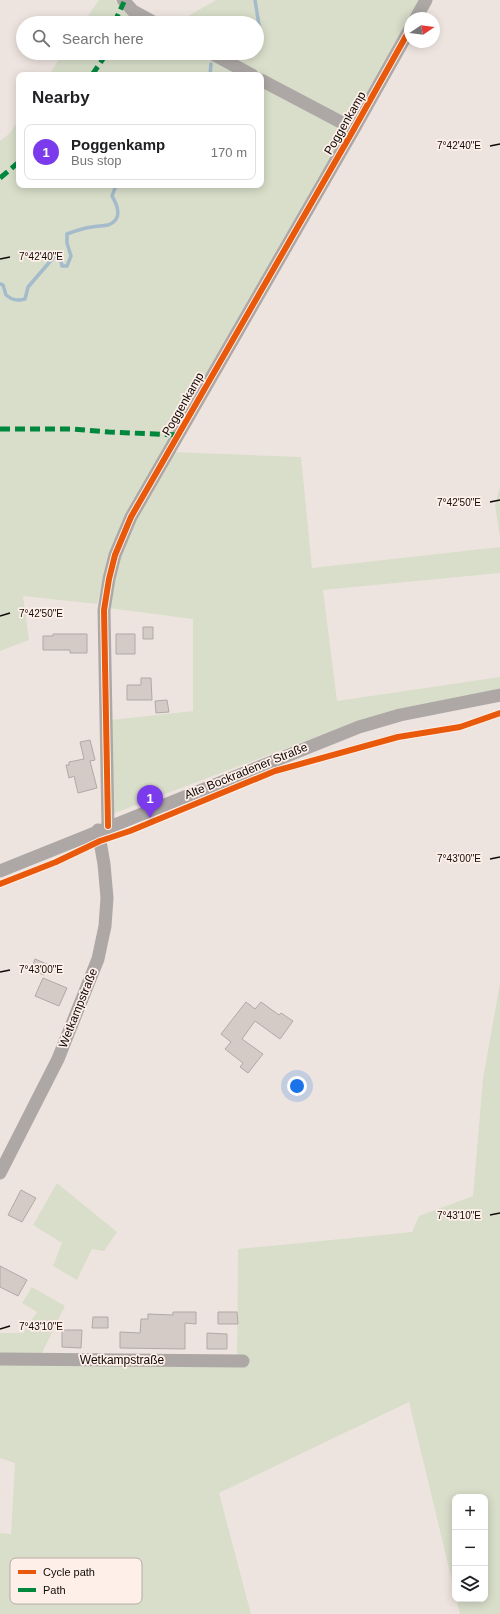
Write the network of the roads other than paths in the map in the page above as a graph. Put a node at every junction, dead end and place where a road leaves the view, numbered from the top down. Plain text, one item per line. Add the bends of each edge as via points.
1 (123, 0) edge
2 (426, 0) edge
3 (419, 12) edge
4 (142, 16) edge
5 (404, 40) edge
6 (224, 60) edge
7 (246, 72) edge
8 (264, 82) edge
9 (354, 130) junction
10 (500, 695) edge
11 (103, 828) junction
12 (0, 871) edge
13 (0, 1173) edge
14 (0, 1359) edge
15 (243, 1361) dead end

1 - 4 street via 133,11
2 - 3 street
5 - 9 street, Poggenkamp
6 - 7 street
8 - 9 street
9 - 11 street, Poggenkamp via 131,516 116,555 104,610
10 - 11 street, Alte Bockradener Straße via 400,714 359,727
11 - 12 street, Alte Bockradener Straße
11 - 13 street, Wetkampstraße via 107,898 105,926 98,959 58,1059
14 - 15 street, Wetkampstraße

